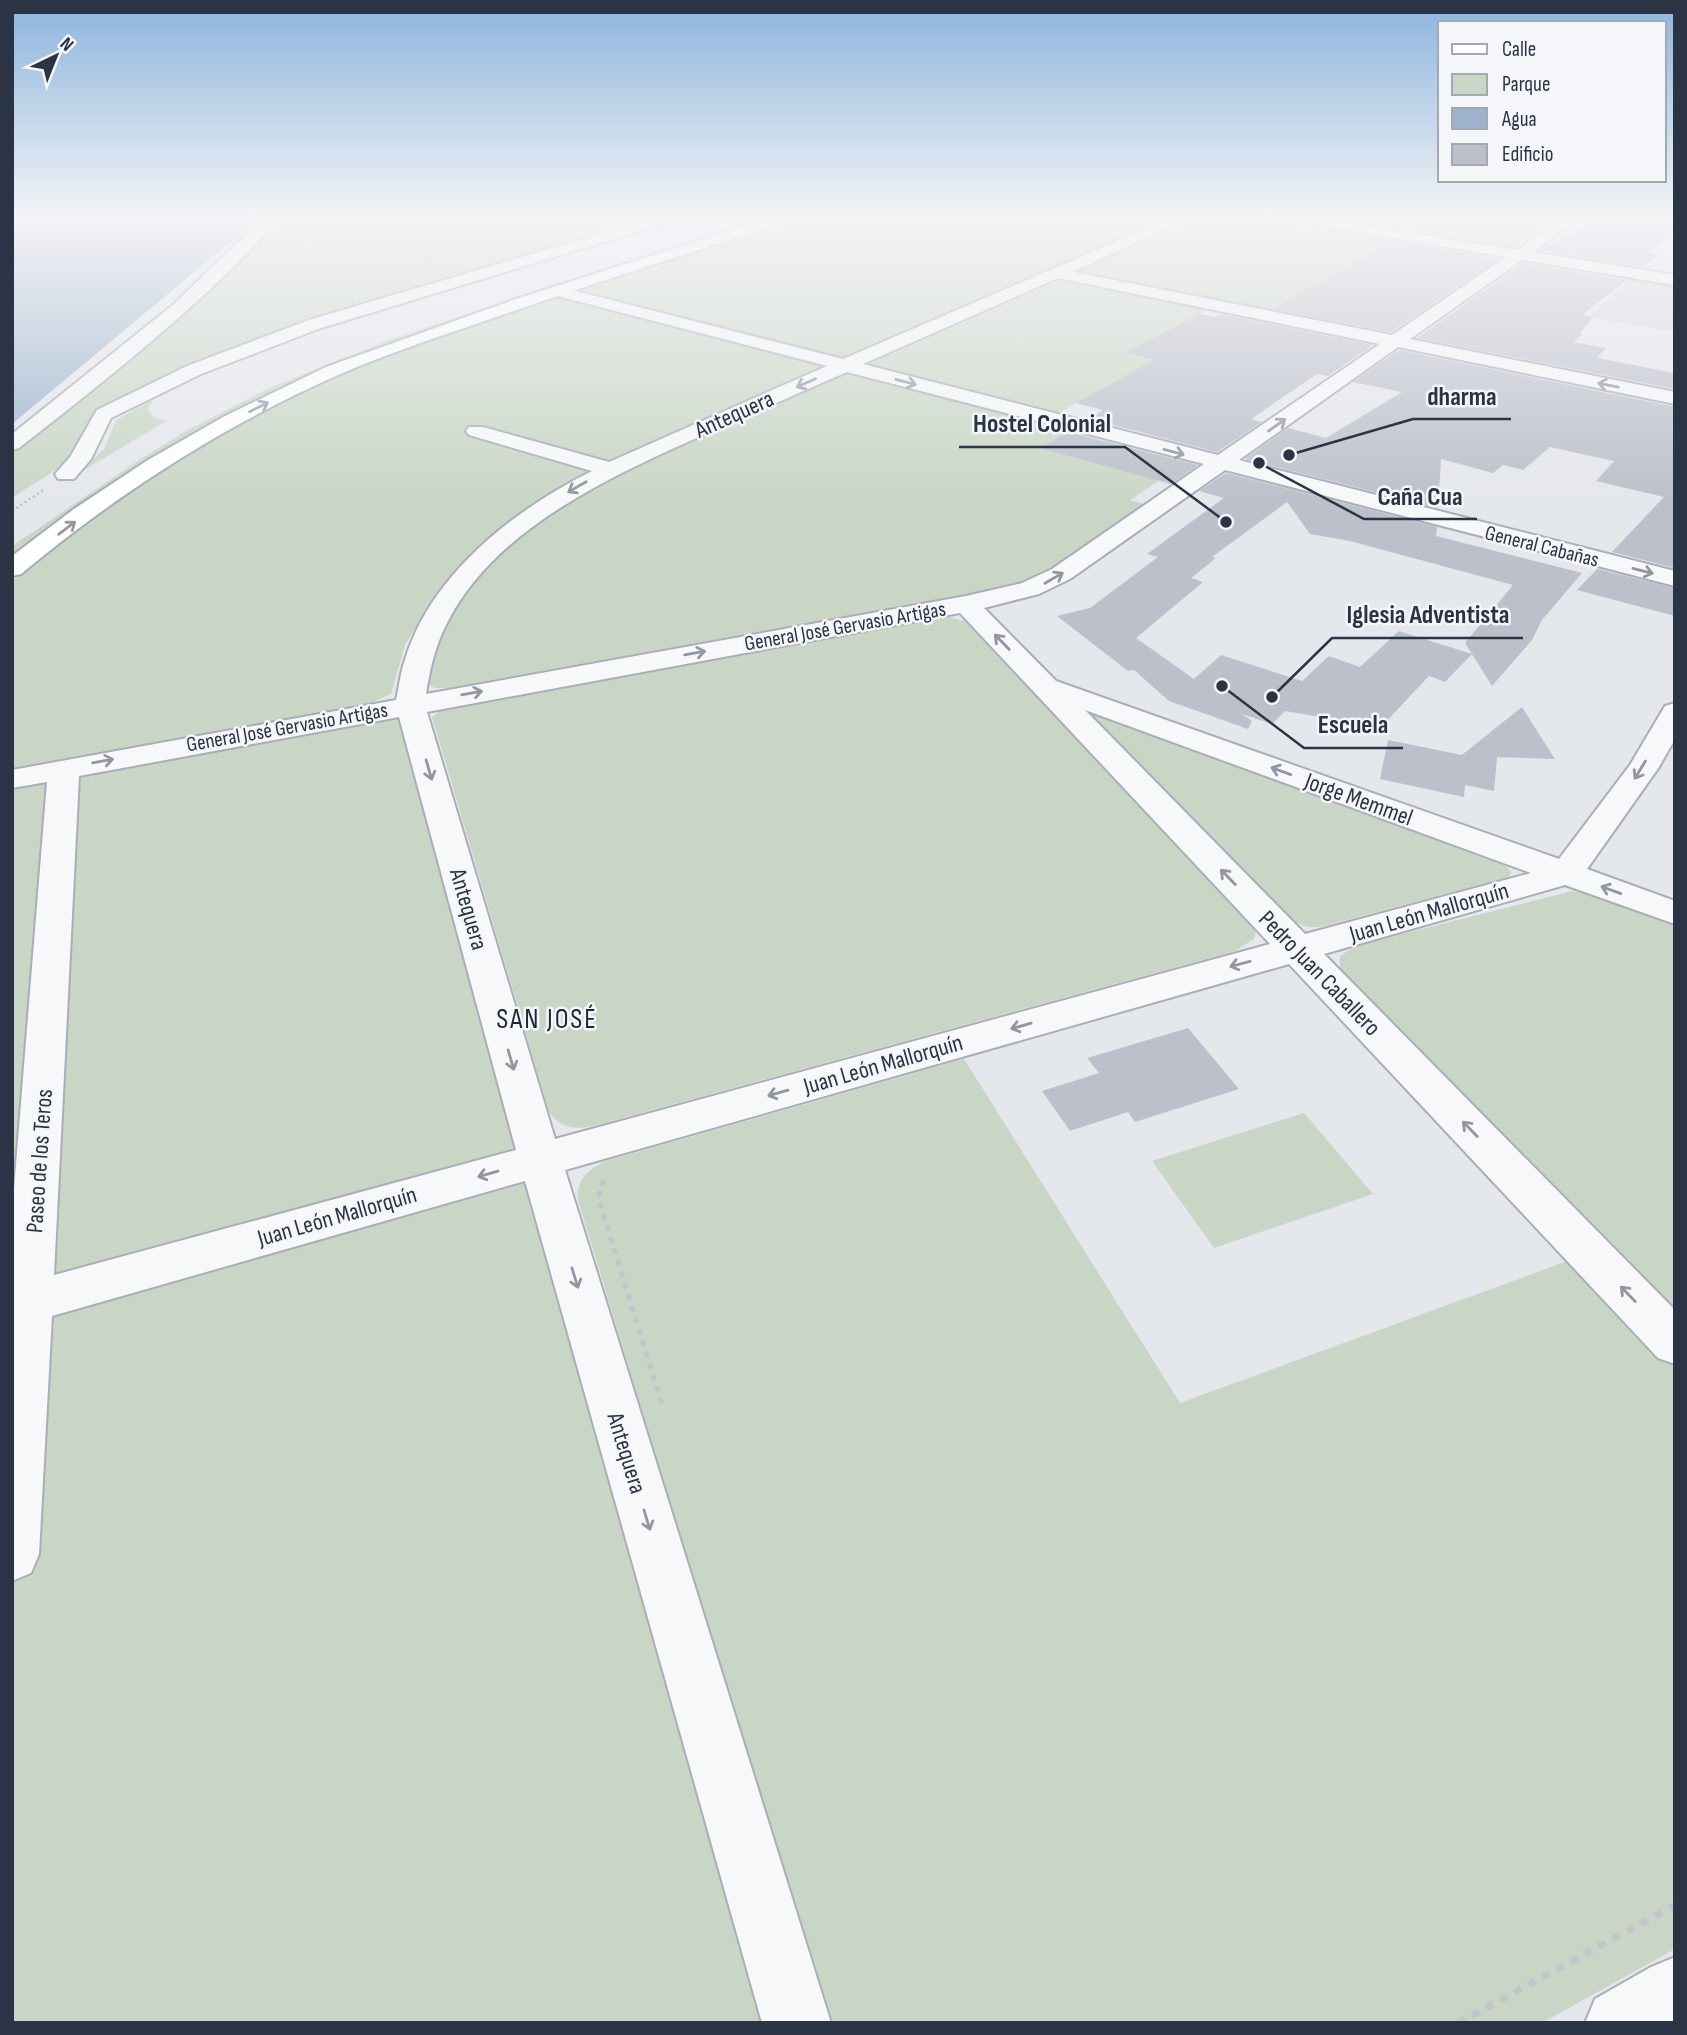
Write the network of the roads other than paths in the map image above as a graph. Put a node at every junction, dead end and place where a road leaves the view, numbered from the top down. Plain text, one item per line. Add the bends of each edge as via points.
1 (172, 313) edge
2 (349, 313) edge
3 (457, 313) edge
4 (493, 313) edge
5 (640, 313) edge
6 (965, 313) edge
7 (1252, 313) edge
8 (1437, 313) edge
9 (1395, 342) junction
10 (844, 366) junction
11 (1675, 398) edge
12 (476, 431) dead end
13 (12, 444) edge
14 (121, 461) dead end
15 (1221, 464) junction
16 (610, 469) junction
17 (91, 481) dead end
18 (68, 484) joint
19 (12, 569) edge
20 (1675, 579) edge
21 (966, 604) junction
22 (1044, 685) junction
23 (410, 705) junction
24 (1675, 712) edge
25 (64, 768) junction
26 (12, 779) edge
27 (1566, 874) junction
28 (1675, 913) edge
29 (1297, 949) junction
30 (540, 1160) junction
31 (21, 1304) edge
32 (1675, 1343) edge
33 (12, 1554) edge
34 (1675, 1991) edge
35 (797, 2023) edge
36 (1619, 2023) edge

1 - 13 street
2 - 18 street via 194,370 104,414
3 - 14 main road via 281,377
19 -> 4 main road via 113,492 216,428 364,358
5 - 10 street, General Cabañas
6 - 10 street, Antequera
7 - 9 street
8 - 9 street, General José Gervasio Artigas
11 -> 9 street
15 -> 9 street, General José Gervasio Artigas
10 -> 15 street, General Cabañas
10 -> 16 street, Antequera
12 - 16 street
15 -> 20 street, General Cabañas
21 -> 15 street, General José Gervasio Artigas via 1047,583
16 -> 23 street, Antequera via 530,518 460,585 421,646
17 - 18 main road
22 -> 21 street, Pedro Juan Caballero
23 -> 21 street, General José Gervasio Artigas
27 -> 22 street, Jorge Memmel
29 -> 22 street, Pedro Juan Caballero
25 -> 23 street, General José Gervasio Artigas
23 -> 30 street, Antequera
24 -> 27 street via 1644,767
25 - 26 street, General José Gervasio Artigas
25 - 31 street, Paseo de los Teros
28 -> 27 street, Jorge Memmel
27 - 29 street, Juan León Mallorquín
29 -> 30 street, Juan León Mallorquín
32 -> 29 street, Pedro Juan Caballero
30 -> 31 street, Juan León Mallorquín
30 -> 35 street, Antequera
31 - 33 street, Paseo de los Teros
34 - 36 street

